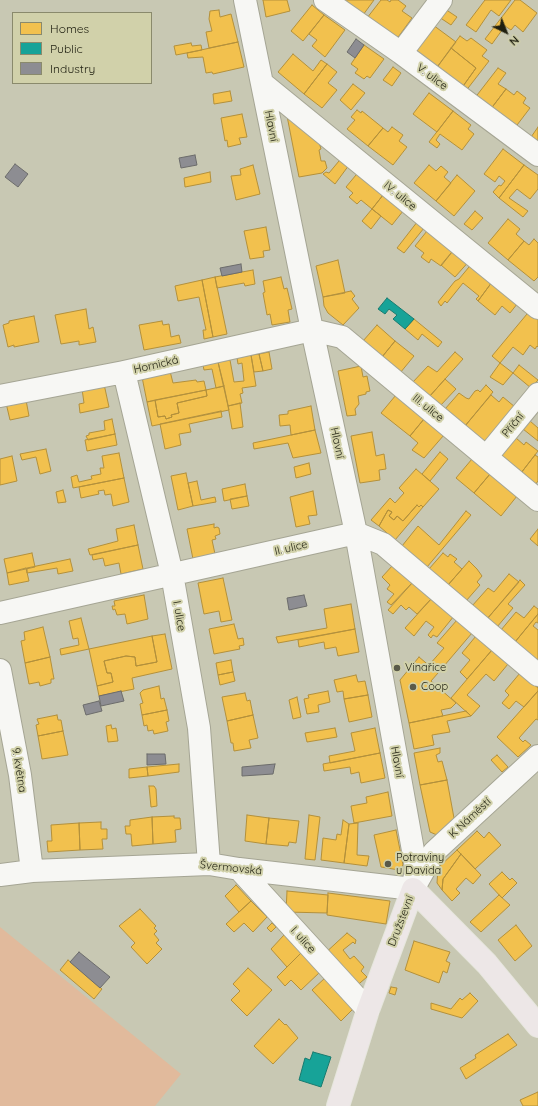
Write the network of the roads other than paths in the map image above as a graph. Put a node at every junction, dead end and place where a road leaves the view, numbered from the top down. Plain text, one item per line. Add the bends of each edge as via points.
1 (245, 0) edge
2 (325, 0) edge
3 (441, 0) edge
4 (401, 53) junction
5 (262, 83) junction
6 (538, 155) edge
7 (538, 308) edge
8 (312, 330) junction
9 (124, 372) junction
10 (538, 394) edge
11 (0, 396) edge
12 (487, 456) junction
13 (538, 500) edge
14 (356, 533) junction
15 (172, 574) junction
16 (0, 613) edge
17 (0, 670) edge
18 (538, 675) edge
19 (538, 756) edge
20 (209, 864) junction
21 (239, 869) junction
22 (32, 871) junction
23 (0, 875) edge
24 (413, 889) junction
25 (368, 1010) junction
26 (538, 1026) edge
27 (338, 1106) edge

1 - 5 street, Hlavní
2 - 4 street, V. ulice
3 - 4 street
4 - 6 street, V. ulice
5 - 7 street, IV. ulice
5 - 8 street, Hlavní
8 - 9 street, Hornická
8 - 12 street, III. ulice via 342,336
8 - 14 street, Hlavní
9 - 11 street, Hornická
9 - 15 street, I. ulice
10 - 12 street, Příční
12 - 13 street, III. ulice
14 - 15 street, II. ulice
14 - 18 street via 383,544
14 - 24 street, Hlavní via 416,867
15 - 16 street, II. ulice
15 - 20 street, I. ulice via 198,728
17 - 22 street, 9. května via 20,775
19 - 24 street, K Náměstí via 434,852
20 - 21 street, Švermovská
20 - 22 street, Švermovská
21 - 24 street, Švermovská
21 - 25 street, I. ulice
22 - 23 street, Švermovská
24 - 25 main road, Družstevní
24 - 26 main road, Družstevní via 487,964
25 - 27 main road, Družstevní

